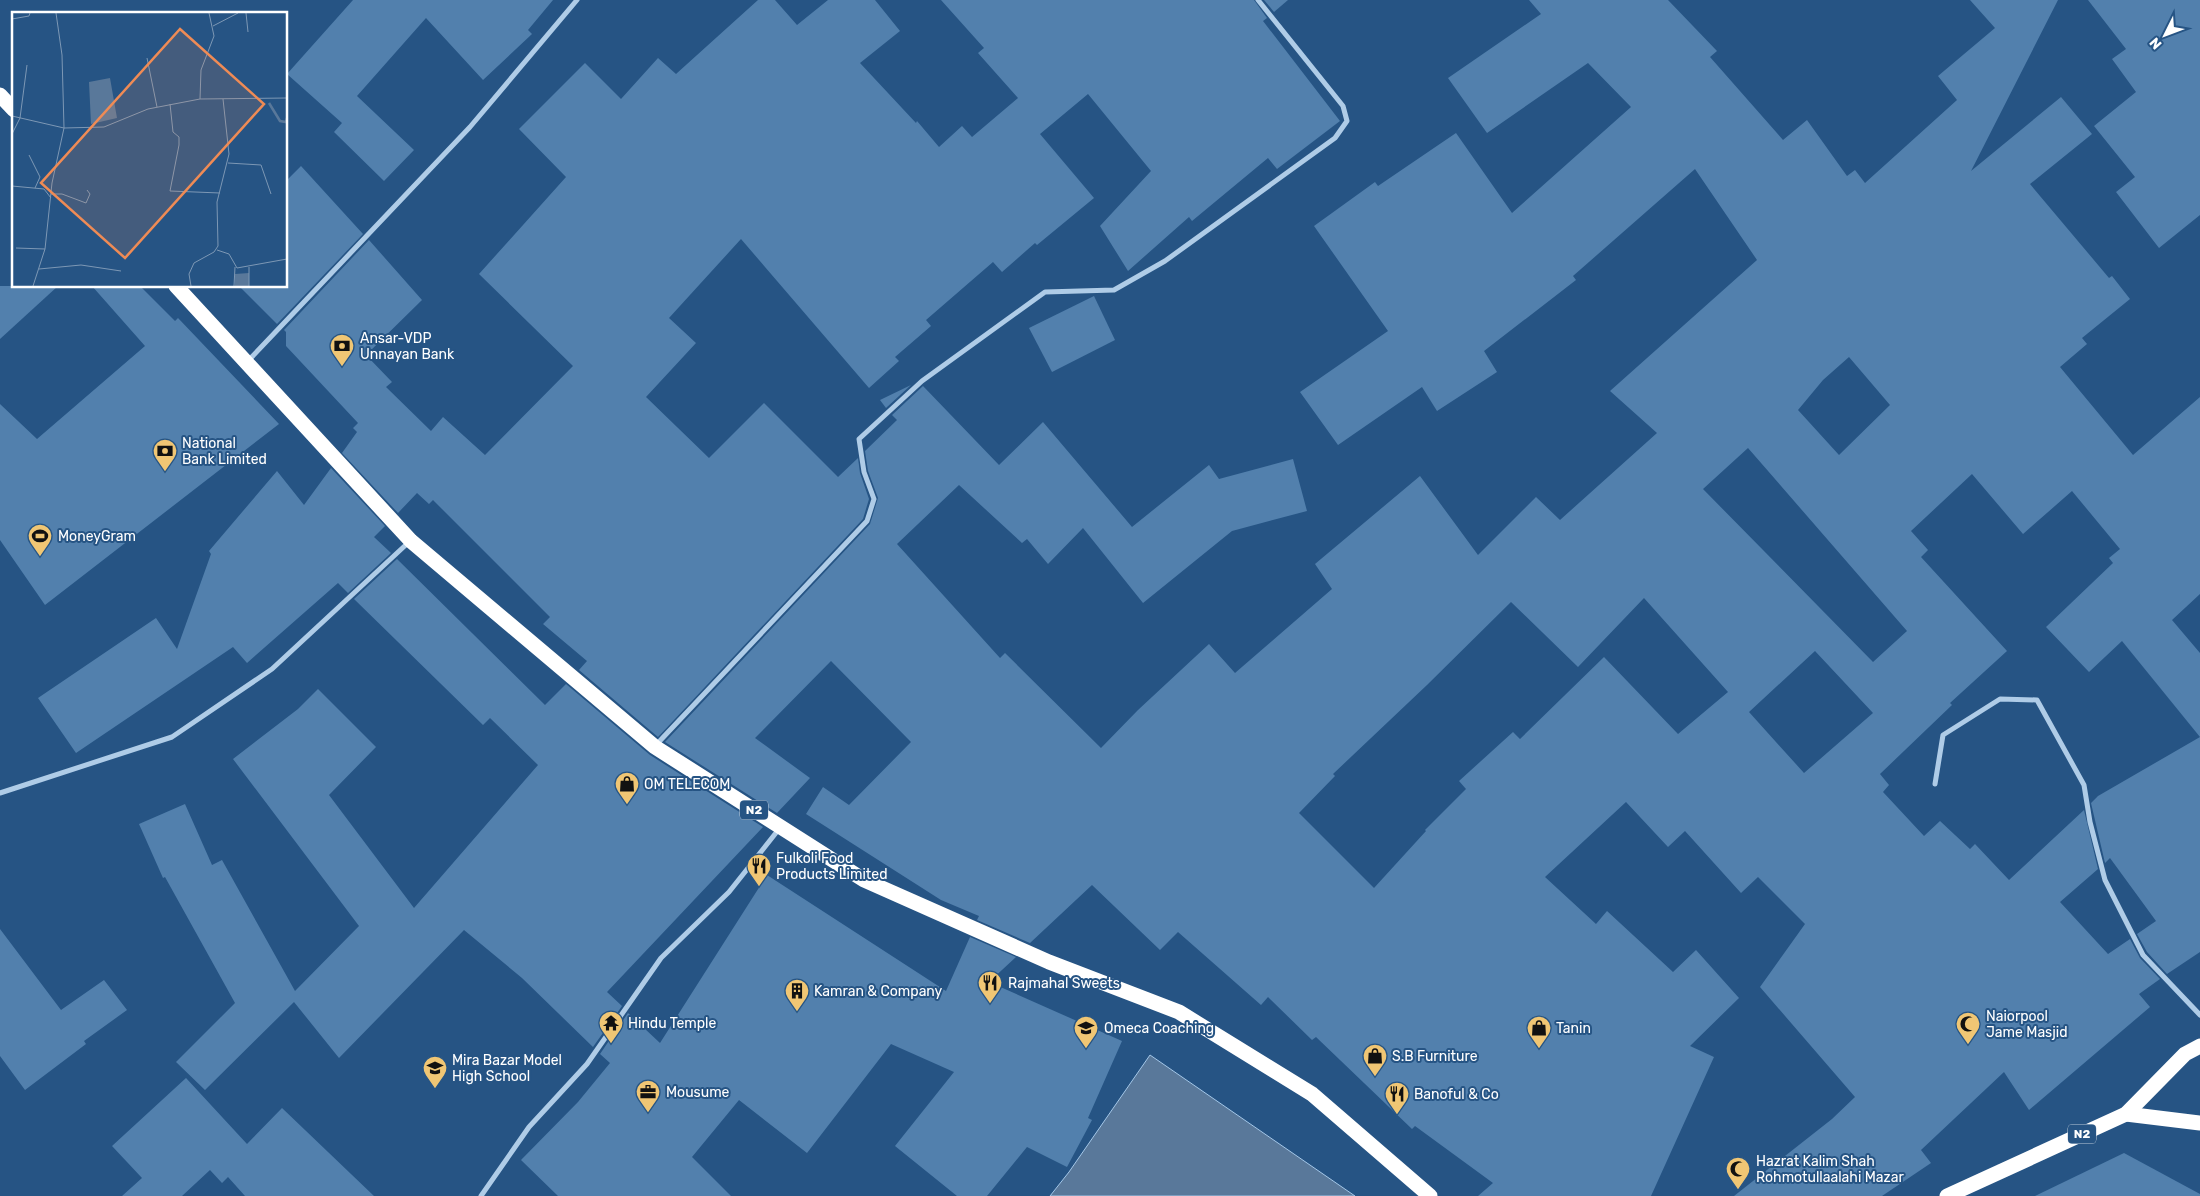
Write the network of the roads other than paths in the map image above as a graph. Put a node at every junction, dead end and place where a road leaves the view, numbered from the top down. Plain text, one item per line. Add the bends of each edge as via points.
1 (576, 0) edge
2 (1258, 0) edge
3 (0, 95) edge
4 (12, 108) edge
5 (178, 288) edge
6 (247, 362) junction
7 (411, 541) junction
8 (655, 747) junction
9 (1935, 784) dead end
10 (0, 794) edge
11 (781, 827) junction
12 (2200, 1015) edge
13 (2200, 1046) edge
14 (2126, 1114) junction
15 (2200, 1123) edge
16 (481, 1196) edge
17 (1430, 1196) edge
18 (1947, 1196) edge

1 - 6 street via 470,127
2 - 8 street via 1343,106 1347,121 1335,138 1165,261 1114,290 1045,292 922,381 858,439 864,472 874,499 867,521
3 - 4 highway
5 - 6 highway, N2
6 - 7 highway, N2
7 - 8 highway, N2
7 - 10 street via 272,669 172,736
8 - 11 highway, N2
9 - 12 street via 1943,735 2000,699 2037,700 2084,785 2105,880 2143,955
11 - 16 street via 729,892 661,958 587,1064 529,1127
11 - 17 highway, N2 via 864,880 1049,962 1179,1012 1312,1094
13 - 14 highway, N2 via 2186,1054
14 - 15 highway
14 - 18 highway, N2

